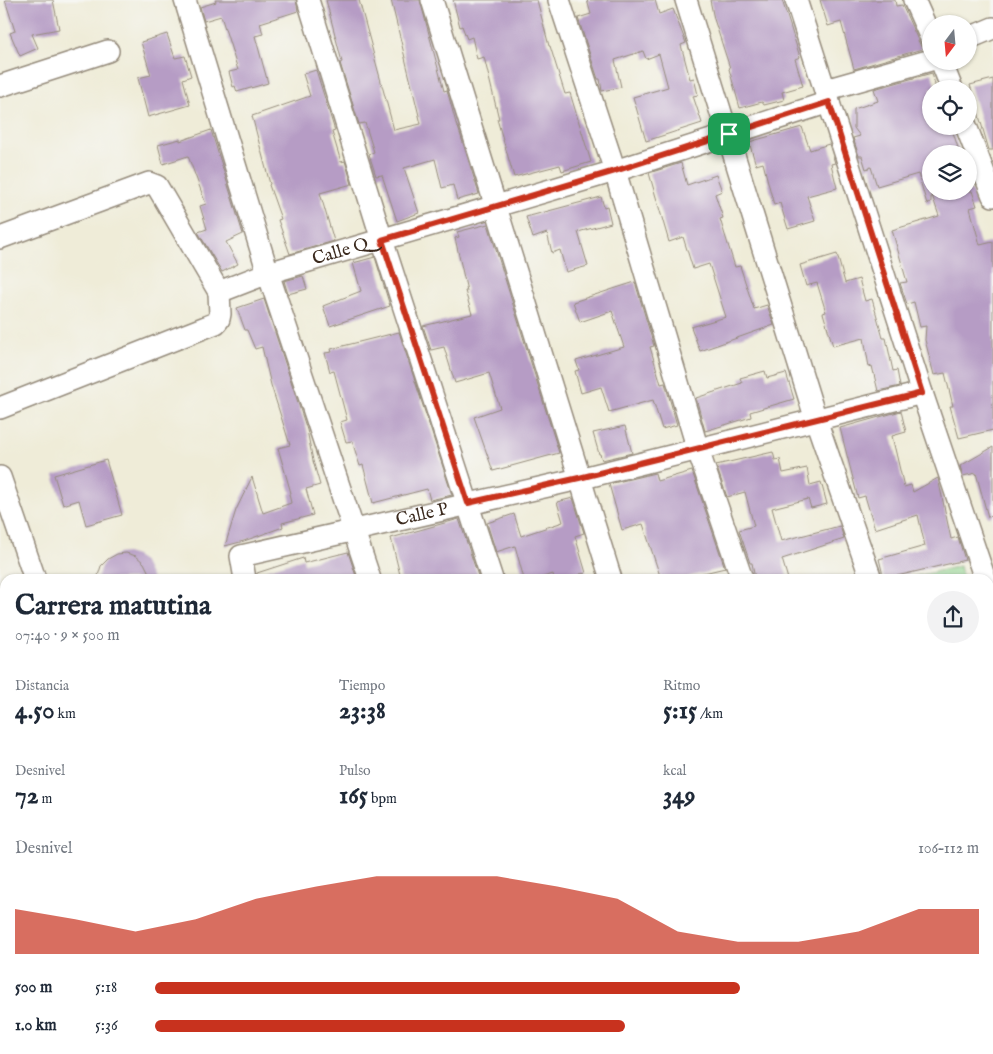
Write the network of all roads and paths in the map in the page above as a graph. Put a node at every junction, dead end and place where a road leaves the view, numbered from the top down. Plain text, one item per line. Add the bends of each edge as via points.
1 (185, 0) edge
2 (308, 0) edge
3 (432, 0) edge
4 (559, 0) edge
5 (686, 0) edge
6 (796, 0) edge
7 (914, 0) edge
8 (922, 18) edge
9 (993, 28) edge
10 (978, 34) edge
11 (108, 50) dead end
12 (922, 63) edge
13 (0, 86) edge
14 (827, 96) junction
15 (729, 134) junction
16 (969, 135) edge
17 (615, 171) junction
18 (993, 196) edge
19 (496, 207) junction
20 (0, 238) edge
21 (382, 240) junction
22 (268, 273) junction
23 (218, 292) junction
24 (922, 393) junction
25 (0, 408) edge
26 (816, 420) junction
27 (698, 450) junction
28 (0, 476) edge
29 (579, 478) junction
30 (468, 503) junction
31 (355, 530) junction
32 (33, 574) edge
33 (244, 574) edge
34 (368, 574) edge
35 (490, 574) edge
36 (609, 574) edge
37 (740, 574) edge
38 (869, 574) edge
39 (983, 574) edge

1 - 22 street
2 - 21 street
3 - 19 street
4 - 17 street
5 - 15 street
6 - 14 street
7 - 8 street
9 - 10 street
11 - 13 street
12 - 14 street, Calle Q
14 - 15 street, Calle Q
14 - 24 street
15 - 17 street, Calle Q
15 - 26 street
16 - 18 street
17 - 19 street, Calle Q
17 - 27 street
19 - 21 street, Calle Q
19 - 29 street
20 - 23 street via 149,183 160,190
21 - 22 street, Calle Q
21 - 30 street
22 - 23 street, Calle Q
22 - 31 street
23 - 25 street via 220,314 216,323
24 - 26 street, Calle P
24 - 39 street
26 - 27 street, Calle P
26 - 38 street
27 - 29 street, Calle P
27 - 37 street
28 - 32 street
29 - 30 street, Calle P
29 - 36 street
30 - 31 street, Calle P
30 - 35 street
31 - 33 street, Calle P via 241,556
31 - 34 street

